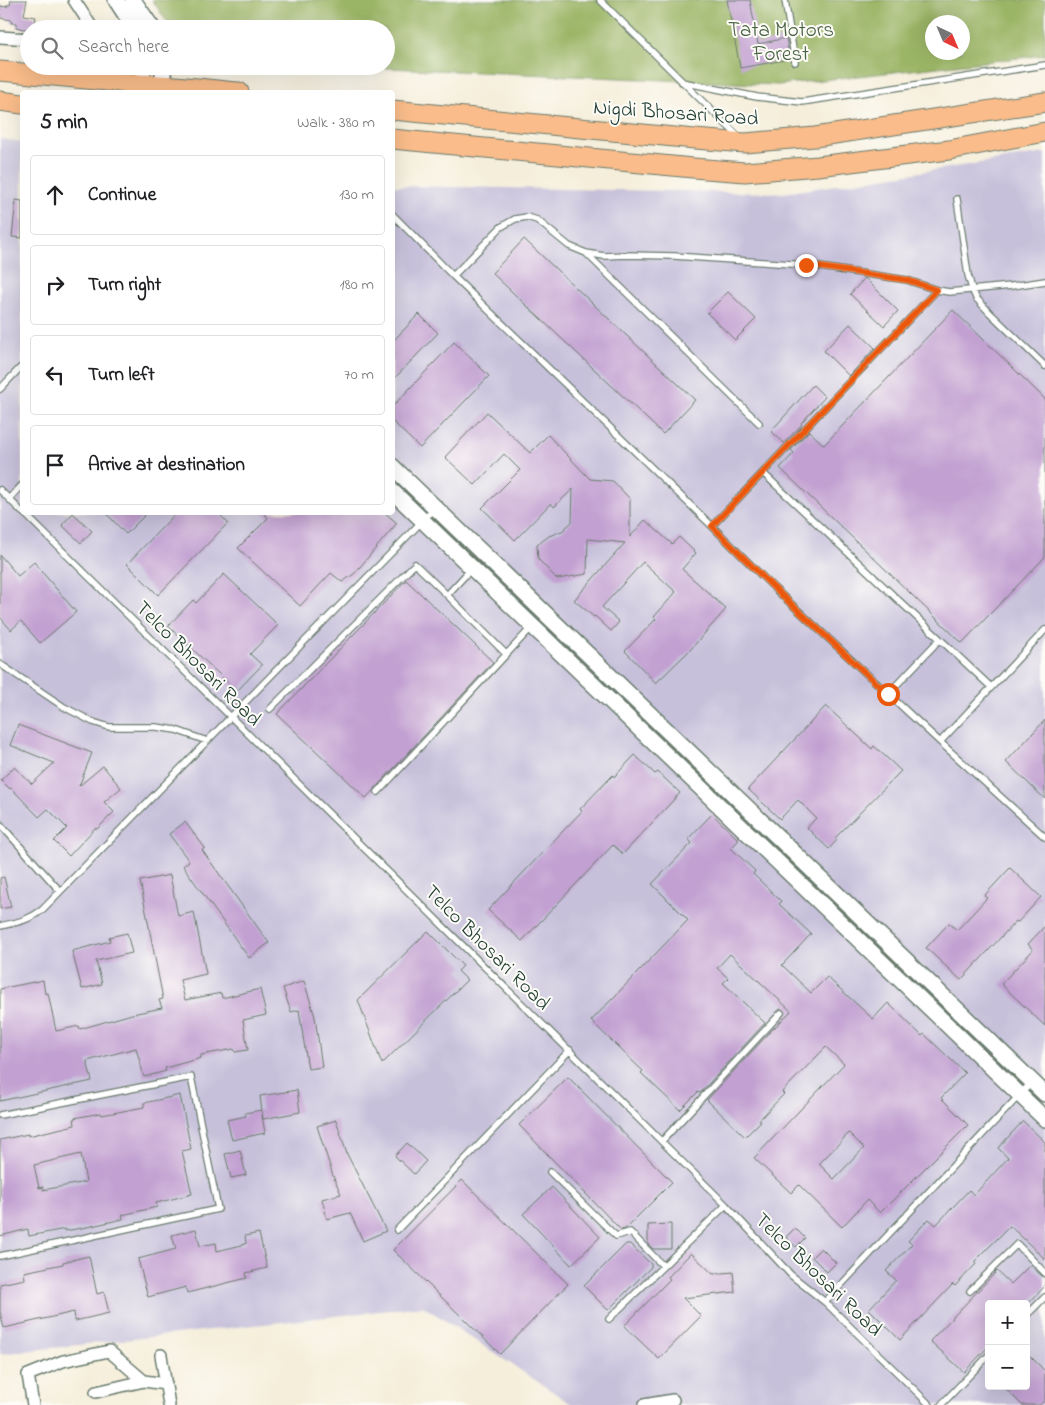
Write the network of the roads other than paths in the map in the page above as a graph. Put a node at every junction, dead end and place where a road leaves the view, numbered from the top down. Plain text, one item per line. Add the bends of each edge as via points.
1 (74, 0) edge
2 (116, 0) edge
3 (133, 0) edge
4 (600, 0) edge
5 (785, 0) edge
6 (87, 20) edge
7 (129, 20) edge
8 (147, 20) edge
9 (0, 37) edge
10 (20, 38) edge
11 (795, 62) dead end
12 (1045, 65) edge
13 (0, 71) edge
14 (20, 72) edge
15 (56, 75) edge
16 (141, 81) edge
17 (162, 81) edge
18 (682, 82) junction
19 (225, 90) edge
20 (0, 101) edge
21 (1045, 102) edge
22 (20, 104) edge
23 (395, 110) edge
24 (1045, 132) edge
25 (395, 139) edge
26 (745, 142) junction
27 (957, 199) dead end
28 (395, 217) edge
29 (586, 253) junction
30 (453, 276) junction
31 (1045, 280) edge
32 (937, 290) junction
33 (972, 290) junction
34 (1045, 366) edge
35 (20, 368) dead end
36 (0, 389) edge
37 (759, 423) dead end
38 (395, 469) edge
39 (763, 473) junction
40 (20, 487) edge
41 (0, 490) edge
42 (395, 494) edge
43 (9, 498) junction
44 (436, 508) junction
45 (20, 509) edge
46 (26, 515) edge
47 (423, 520) junction
48 (712, 526) junction
49 (472, 568) junction
50 (447, 595) junction
51 (533, 626) junction
52 (1045, 630) edge
53 (940, 639) junction
54 (506, 654) junction
55 (0, 664) edge
56 (991, 687) junction
57 (888, 694) junction
58 (270, 709) dead end
59 (231, 717) junction
60 (207, 741) junction
61 (940, 742) junction
62 (378, 792) dead end
63 (0, 824) edge
64 (1045, 837) edge
65 (60, 891) junction
66 (0, 926) edge
67 (781, 1013) dead end
68 (570, 1050) junction
69 (1032, 1081) junction
70 (1020, 1094) junction
71 (1045, 1094) edge
72 (0, 1115) edge
73 (1045, 1119) edge
74 (662, 1141) junction
75 (550, 1172) dead end
76 (726, 1205) junction
77 (397, 1230) dead end
78 (0, 1256) edge
79 (664, 1266) junction
80 (1045, 1272) edge
81 (970, 1291) dead end
82 (1045, 1297) edge
83 (825, 1302) junction
84 (1030, 1312) edge
85 (609, 1319) dead end
86 (161, 1355) dead end
87 (985, 1359) edge
88 (144, 1381) junction
89 (166, 1384) junction
90 (96, 1392) dead end
91 (672, 1400) dead end
92 (33, 1405) edge
93 (169, 1405) edge
94 (644, 1405) edge
95 (930, 1405) edge
96 (940, 1405) edge

1 - 6 street
2 - 7 street
3 - 8 street
4 - 18 lane
5 - 11 lane
9 - 10 street
12 - 18 lane via 802,102
13 - 14 main road
15 - 16 main road
16 - 17 main road
17 - 19 main road
18 - 26 lane
20 - 22 main road
21 - 26 main road, Nigdi Bhosari Road via 815,137
23 - 26 main road, Nigdi Bhosari Road
24 - 25 main road via 949,150 745,172
27 - 33 lane
28 - 30 lane
29 - 30 lane via 569,246 537,220 528,217 515,219 500,228
29 - 32 lane via 806,265 907,280
29 - 37 lane
30 - 48 lane
31 - 33 lane
32 - 33 lane
32 - 39 lane
33 - 34 lane via 990,314
35 - 36 lane
38 - 44 street
39 - 48 lane
39 - 53 lane
40 - 43 lane
41 - 43 lane, Telco Bhosari Road
42 - 47 street
43 - 45 lane, Telco Bhosari Road
44 - 47 lane
44 - 69 street
46 - 59 lane, Telco Bhosari Road
47 - 49 street
47 - 59 lane
48 - 57 lane
49 - 50 lane
49 - 51 street
50 - 54 lane
50 - 58 lane via 415,564
51 - 54 lane
51 - 70 street
52 - 56 lane
53 - 56 lane
53 - 57 lane
54 - 62 lane
55 - 60 lane via 64,707 109,728 156,727
56 - 61 lane
57 - 61 lane
59 - 60 lane
59 - 68 lane, Telco Bhosari Road
60 - 65 lane
61 - 64 lane
63 - 65 lane
65 - 66 lane via 31,918
67 - 74 lane
68 - 74 lane, Telco Bhosari Road
68 - 77 lane
69 - 70 lane
69 - 71 street
70 - 73 street
70 - 83 lane
72 - 78 lane via 191,1077 218,1209
74 - 76 lane, Telco Bhosari Road
75 - 79 lane via 616,1236 630,1232
76 - 79 lane
76 - 83 lane, Telco Bhosari Road via 792,1275
79 - 85 lane
80 - 81 lane via 1017,1244
82 - 84 lane
83 - 95 lane, Telco Bhosari Road
86 - 89 street
87 - 96 lane
88 - 89 street
88 - 90 street
88 - 92 street via 108,1350 28,1375
89 - 93 street
91 - 94 street

